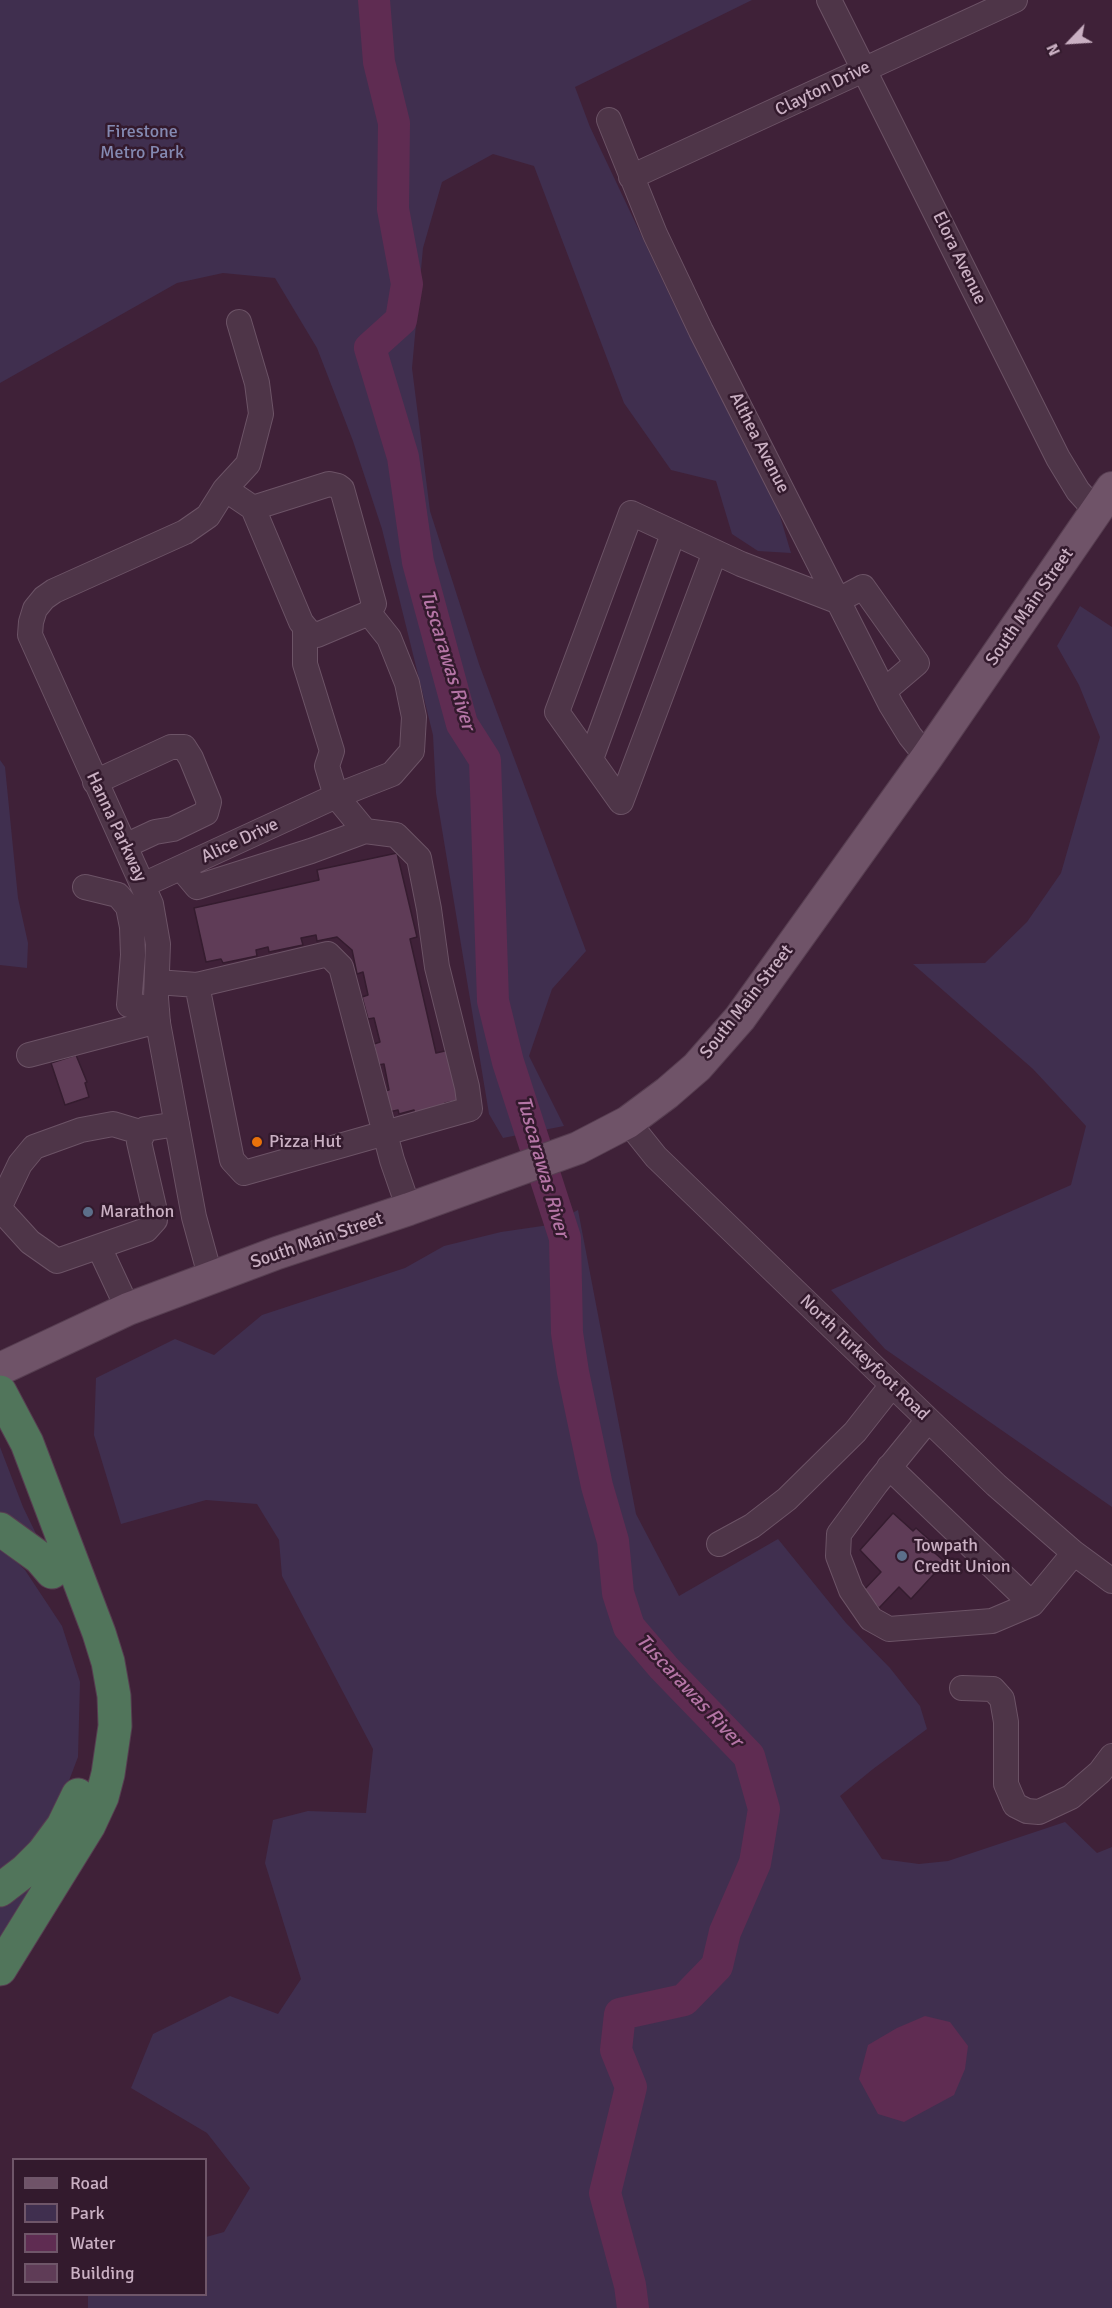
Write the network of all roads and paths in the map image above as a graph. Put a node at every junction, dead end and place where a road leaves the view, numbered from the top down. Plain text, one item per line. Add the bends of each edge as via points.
1 (829, 0) edge
2 (1015, 0) edge
3 (864, 68) junction
4 (609, 120) dead end
5 (631, 177) junction
6 (239, 322) dead end
7 (225, 489) junction
8 (1104, 500) edge
9 (253, 508) junction
10 (673, 534) junction
11 (715, 552) junction
12 (837, 601) junction
13 (369, 613) junction
14 (305, 627) junction
15 (884, 691) junction
16 (927, 757) junction
17 (591, 759) junction
18 (95, 782) junction
19 (336, 796) junction
20 (365, 831) junction
21 (125, 846) junction
22 (182, 867) junction
23 (85, 887) dead end
24 (140, 896) junction
25 (157, 982) junction
26 (197, 985) junction
27 (157, 1015) junction
28 (29, 1055) dead end
29 (628, 1122) junction
30 (177, 1124) junction
31 (143, 1133) junction
32 (385, 1133) junction
33 (191, 1199) junction
34 (0, 1208) edge
35 (154, 1208) junction
36 (409, 1209) junction
37 (99, 1246) junction
38 (211, 1279) junction
39 (128, 1309) junction
40 (0, 1369) edge
41 (892, 1385) junction
42 (0, 1392) edge
43 (928, 1420) junction
44 (0, 1428) edge
45 (889, 1467) junction
46 (0, 1529) edge
47 (719, 1544) dead end
48 (1074, 1553) junction
49 (52, 1572) junction
50 (1112, 1581) edge
51 (1032, 1604) junction
52 (962, 1688) dead end
53 (1112, 1756) edge
54 (0, 1890) edge
55 (0, 1970) edge

1 - 3 street, Elora Avenue
2 - 3 street, Clayton Drive
3 - 5 street, Clayton Drive
3 - 8 street, Elora Avenue via 1058,459 1078,491
4 - 5 street, Althea Avenue
5 - 12 street, Althea Avenue via 701,331
6 - 7 street, Hanna Parkway via 257,383 261,414 248,464
7 - 9 street
7 - 18 street, Hanna Parkway via 208,516 184,532 54,591 35,609 30,635 34,647
8 - 16 main road, South Main Street
9 - 13 street via 329,484 342,489 374,604
9 - 14 street
10 - 11 street
10 - 17 street
10 - 17 street via 631,513 557,712
11 - 12 street
11 - 17 street via 621,802
12 - 15 street, Althea Avenue
12 - 15 street via 863,587 917,663
13 - 14 street via 317,635
13 - 19 street, Alice Drive via 389,638 407,683 414,717 412,751 392,774
14 - 19 street via 305,664 332,751 327,766
15 - 16 street, Althea Avenue
16 - 29 main road, South Main Street via 740,1018 697,1067
18 - 21 street, Hanna Parkway
18 - 21 street via 171,747 184,747 191,758 209,802 206,813
19 - 20 street
19 - 22 street, Alice Drive
20 - 22 street via 197,887
20 - 32 street via 396,835 419,858 437,967 470,1109
21 - 24 street, Hanna Parkway
22 - 24 street, Alice Drive
23 - 24 street
24 - 25 street, Hanna Parkway via 167,934
24 - 27 street via 132,927 129,1005
25 - 26 street
25 - 27 street, Hanna Parkway
26 - 32 street via 328,954 341,967
26 - 32 street via 232,1160 244,1173
27 - 28 street
27 - 30 street, Hanna Parkway
29 - 36 main road, South Main Street via 578,1148
29 - 41 street, North Turkeyfoot Road via 657,1157
30 - 31 street via 145,1129
30 - 33 street, Hanna Parkway
31 - 34 street via 113,1124 81,1130 34,1147 20,1164
31 - 35 street via 139,1142
32 - 36 street
33 - 35 street
33 - 38 street, Hanna Parkway
34 - 37 street via 30,1242 57,1261
35 - 37 street via 155,1220 146,1230
36 - 38 main road, South Main Street
37 - 39 street
38 - 39 main road, South Main Street
39 - 40 main road, South Main Street
41 - 43 street, North Turkeyfoot Road
41 - 47 street via 855,1432 787,1499 752,1526
42 - 55 highway via 27,1443 99,1633 114,1696 114,1725 108,1774 89,1825
43 - 45 street
43 - 48 street, North Turkeyfoot Road
44 - 49 highway
45 - 51 street
45 - 51 street via 839,1534 838,1556 851,1590 871,1619 889,1629 992,1621
46 - 49 highway via 40,1558
48 - 50 street, North Turkeyfoot Road
48 - 51 street
49 - 54 highway via 90,1677 94,1705 90,1755 63,1826 26,1870
52 - 53 street via 993,1689 1002,1699 1006,1784 1016,1805 1027,1811 1039,1812 1071,1797

